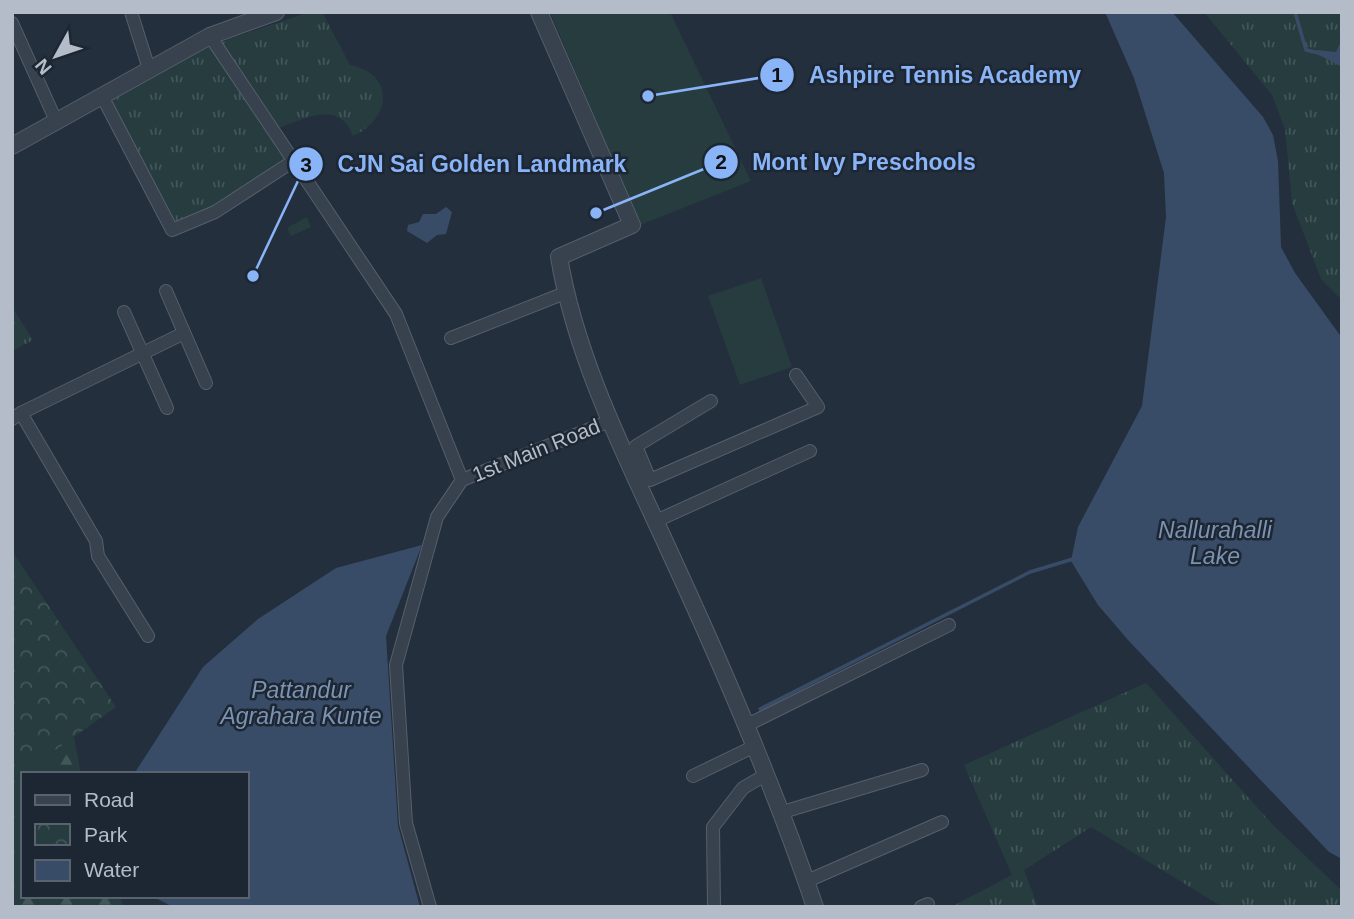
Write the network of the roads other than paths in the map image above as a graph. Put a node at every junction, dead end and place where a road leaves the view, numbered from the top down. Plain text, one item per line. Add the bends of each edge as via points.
1 (131, 12) edge
2 (276, 12) edge
3 (539, 12) edge
4 (12, 23) edge
5 (210, 36) junction
6 (149, 69) junction
7 (102, 96) junction
8 (57, 123) junction
9 (12, 146) edge
10 (295, 160) junction
11 (166, 291) dead end
12 (565, 293) junction
13 (124, 312) dead end
14 (184, 333) junction
15 (451, 338) dead end
16 (142, 353) junction
17 (796, 375) dead end
18 (206, 383) dead end
19 (711, 401) dead end
20 (167, 408) dead end
21 (17, 416) edge
22 (610, 421) junction
23 (810, 451) dead end
24 (637, 465) junction
25 (462, 480) junction
26 (656, 521) junction
27 (948, 625) dead end
28 (148, 636) dead end
29 (747, 724) junction
30 (755, 746) junction
31 (922, 770) dead end
32 (767, 774) junction
33 (693, 776) dead end
34 (783, 812) junction
35 (942, 822) dead end
36 (807, 881) junction
37 (430, 907) edge
38 (714, 907) edge
39 (815, 907) edge

1 - 6 street
2 - 5 street
3 - 12 street via 632,225 559,257
4 - 8 street
5 - 6 street
5 - 10 street
6 - 7 street
7 - 8 street
7 - 10 street via 172,230 215,212
8 - 9 street
10 - 25 street via 396,314
11 - 14 street
12 - 15 street
12 - 22 street
13 - 16 street
14 - 16 street
14 - 18 street
16 - 20 street
16 - 21 street
17 - 24 street via 818,407 650,480
19 - 24 street via 636,446
21 - 28 street via 96,541 98,556
22 - 24 street
22 - 25 street, 1st Main Road
23 - 26 street
24 - 26 street
25 - 37 street via 437,517 396,665 406,823
26 - 29 street
27 - 29 street
29 - 30 street
30 - 32 street
30 - 33 street
31 - 34 street
32 - 34 street
32 - 38 street via 743,788 713,827
34 - 36 street
35 - 36 street
36 - 39 street

